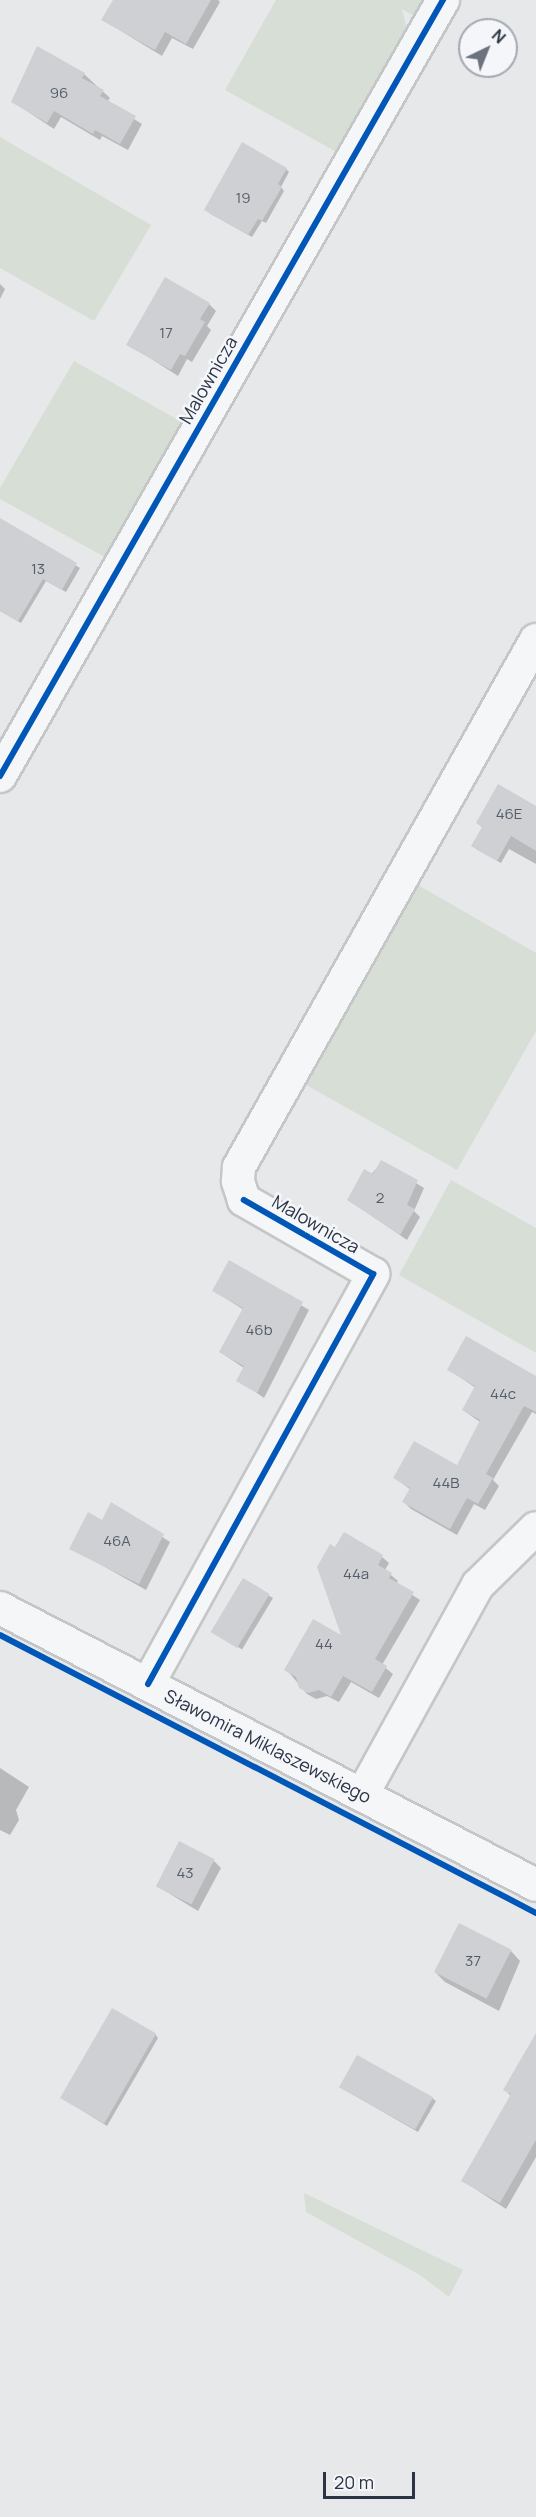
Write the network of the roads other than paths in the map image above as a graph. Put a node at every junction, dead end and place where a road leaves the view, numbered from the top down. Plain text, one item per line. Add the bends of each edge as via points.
1 (443, 0) edge
2 (536, 640) edge
3 (0, 776) edge
4 (536, 1527) edge
5 (0, 1608) edge
6 (148, 1684) junction
7 (362, 1795) junction
8 (536, 1885) edge

1 - 3 street, Malownicza
2 - 6 street, Malownicza via 239,1167 238,1181 244,1200 373,1274
4 - 7 street via 478,1585
5 - 6 street, Sławomira Miklaszewskiego
6 - 7 street, Sławomira Miklaszewskiego
7 - 8 street, Sławomira Miklaszewskiego

